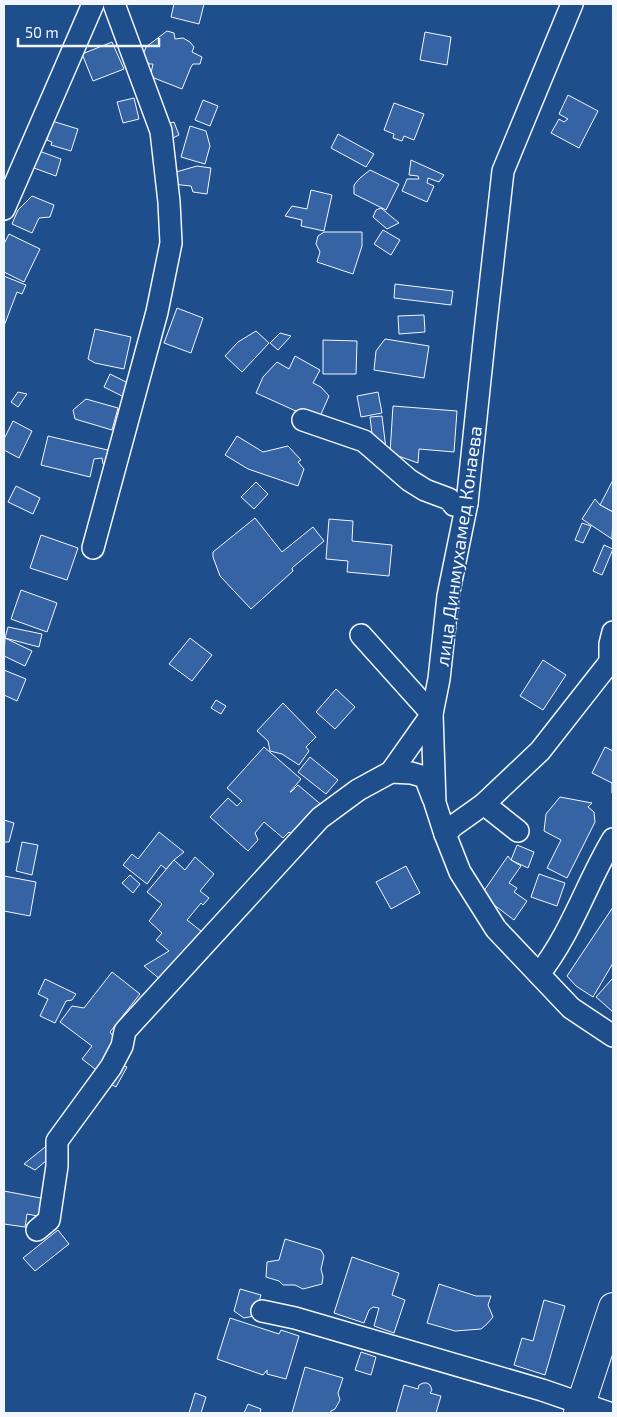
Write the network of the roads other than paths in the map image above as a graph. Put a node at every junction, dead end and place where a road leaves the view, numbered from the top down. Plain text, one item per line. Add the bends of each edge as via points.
1 (93, 4) edge
2 (114, 4) edge
3 (569, 5) edge
4 (4, 208) edge
5 (303, 420) dead end
6 (467, 503) junction
7 (93, 548) dead end
8 (613, 632) edge
9 (362, 635) dead end
10 (612, 659) edge
11 (432, 714) junction
12 (391, 772) junction
13 (435, 803) junction
14 (484, 804) junction
15 (518, 831) dead end
16 (445, 834) junction
17 (613, 839) edge
18 (539, 974) junction
19 (613, 1036) edge
20 (37, 1230) dead end
21 (613, 1307) edge
22 (262, 1311) dead end
23 (579, 1409) edge
24 (609, 1413) edge

1 - 4 street
2 - 7 street via 161,131 171,242 157,312
3 - 6 street, лица Динмухамед Конаева via 503,171
5 - 6 street via 364,441 425,490 449,499 454,506
6 - 11 street, лица Динмухамед Конаева via 448,596 440,679
8 - 10 street via 610,644
9 - 11 street
10 - 14 street via 540,751
11 - 12 street
11 - 13 street, лица Динмухамед Конаева
12 - 13 street via 411,772 426,777
12 - 20 street via 358,790 320,818 125,1031 122,1046 111,1067 57,1141 57,1166 49,1220
13 - 16 street, лица Динмухамед Конаева
14 - 15 street
14 - 16 street
16 - 18 street, лица Динмухамед Конаева via 460,872 496,929
17 - 18 street via 582,904 553,956
18 - 19 street, лица Динмухамед Конаева via 571,1008
21 - 23 main road
22 - 23 street via 542,1390
23 - 24 street

